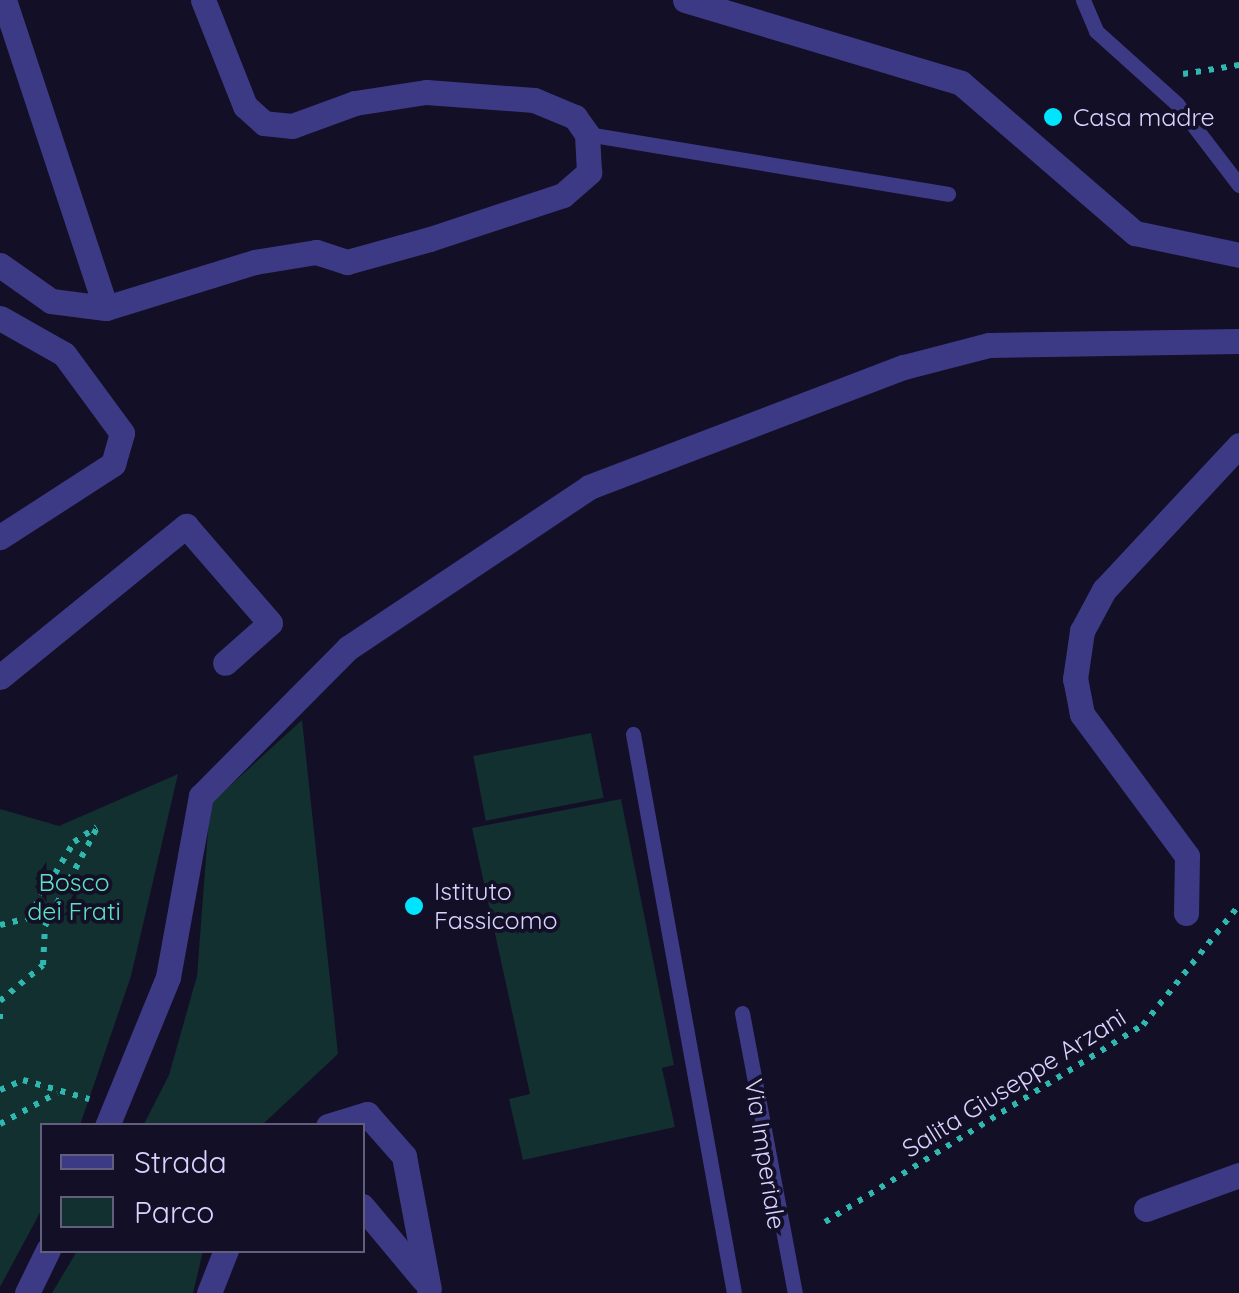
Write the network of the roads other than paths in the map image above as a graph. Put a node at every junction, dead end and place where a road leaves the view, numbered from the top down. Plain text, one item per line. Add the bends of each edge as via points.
1 (4, 0) edge
2 (203, 0) edge
3 (685, 0) edge
4 (1082, 0) edge
5 (587, 134) junction
6 (1239, 184) edge
7 (948, 194) dead end
8 (1239, 255) edge
9 (0, 266) edge
10 (106, 308) junction
11 (0, 318) edge
12 (1239, 341) edge
13 (1239, 445) edge
14 (0, 537) edge
15 (226, 662) dead end
16 (0, 677) edge
17 (634, 734) dead end
18 (1186, 913) dead end
19 (742, 1013) dead end
20 (108, 1123) edge
21 (338, 1123) edge
22 (1239, 1175) edge
23 (1146, 1209) dead end
24 (365, 1210) edge
25 (47, 1253) edge
26 (225, 1253) edge
27 (431, 1291) edge
28 (27, 1293) edge
29 (210, 1293) edge
30 (734, 1293) edge
31 (795, 1293) edge

1 - 10 street
2 - 5 street via 245,106 276,127 426,92 534,100 560,107
3 - 8 street via 961,83 1135,233 1174,247 1193,240
4 - 6 lane via 1096,31 1177,104
5 - 7 lane
5 - 10 street via 589,172 530,208 347,262 316,252 254,262
9 - 10 street via 51,302
11 - 14 street via 64,354 122,433 113,464
12 - 20 street via 989,345 904,366 589,486 348,648 202,796 168,977
13 - 18 street via 1104,590 1082,632 1074,679 1082,714 1104,750 1187,856
15 - 16 street via 270,624 186,526
17 - 30 lane
19 - 31 lane, Via Imperiale via 778,1242
21 - 27 street via 367,1114 404,1156
22 - 23 street
24 - 27 street
25 - 28 street
26 - 29 street

